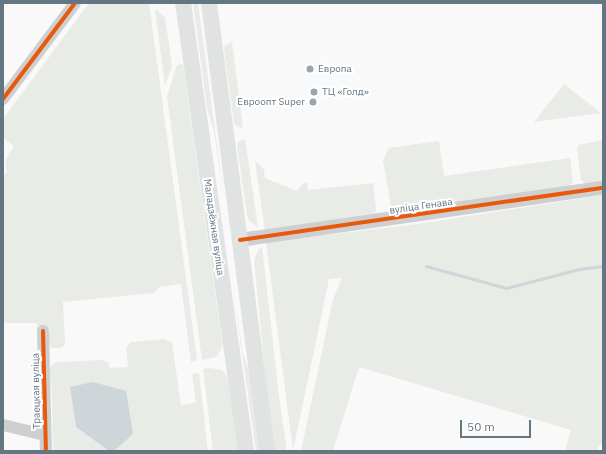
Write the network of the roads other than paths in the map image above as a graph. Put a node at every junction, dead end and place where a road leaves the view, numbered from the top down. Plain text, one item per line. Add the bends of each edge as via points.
1 (75, 3) edge
2 (183, 3) edge
3 (209, 3) edge
4 (3, 100) edge
5 (603, 188) edge
6 (240, 240) junction
7 (216, 243) junction
8 (43, 330) dead end
9 (3, 425) edge
10 (45, 435) junction
11 (46, 451) edge
12 (246, 451) edge
13 (267, 451) edge

1 - 4 street
2 - 7 main road, Маладзёжная вуліца
3 - 6 main road
5 - 6 street, вуліца Генава
6 - 7 main road, вуліца Генава
6 - 13 main road
7 - 12 main road, Маладзёжная вуліца
8 - 10 street, Траецкая вуліца
9 - 10 street, Траецкая вуліца
10 - 11 street, Траецкая вуліца

